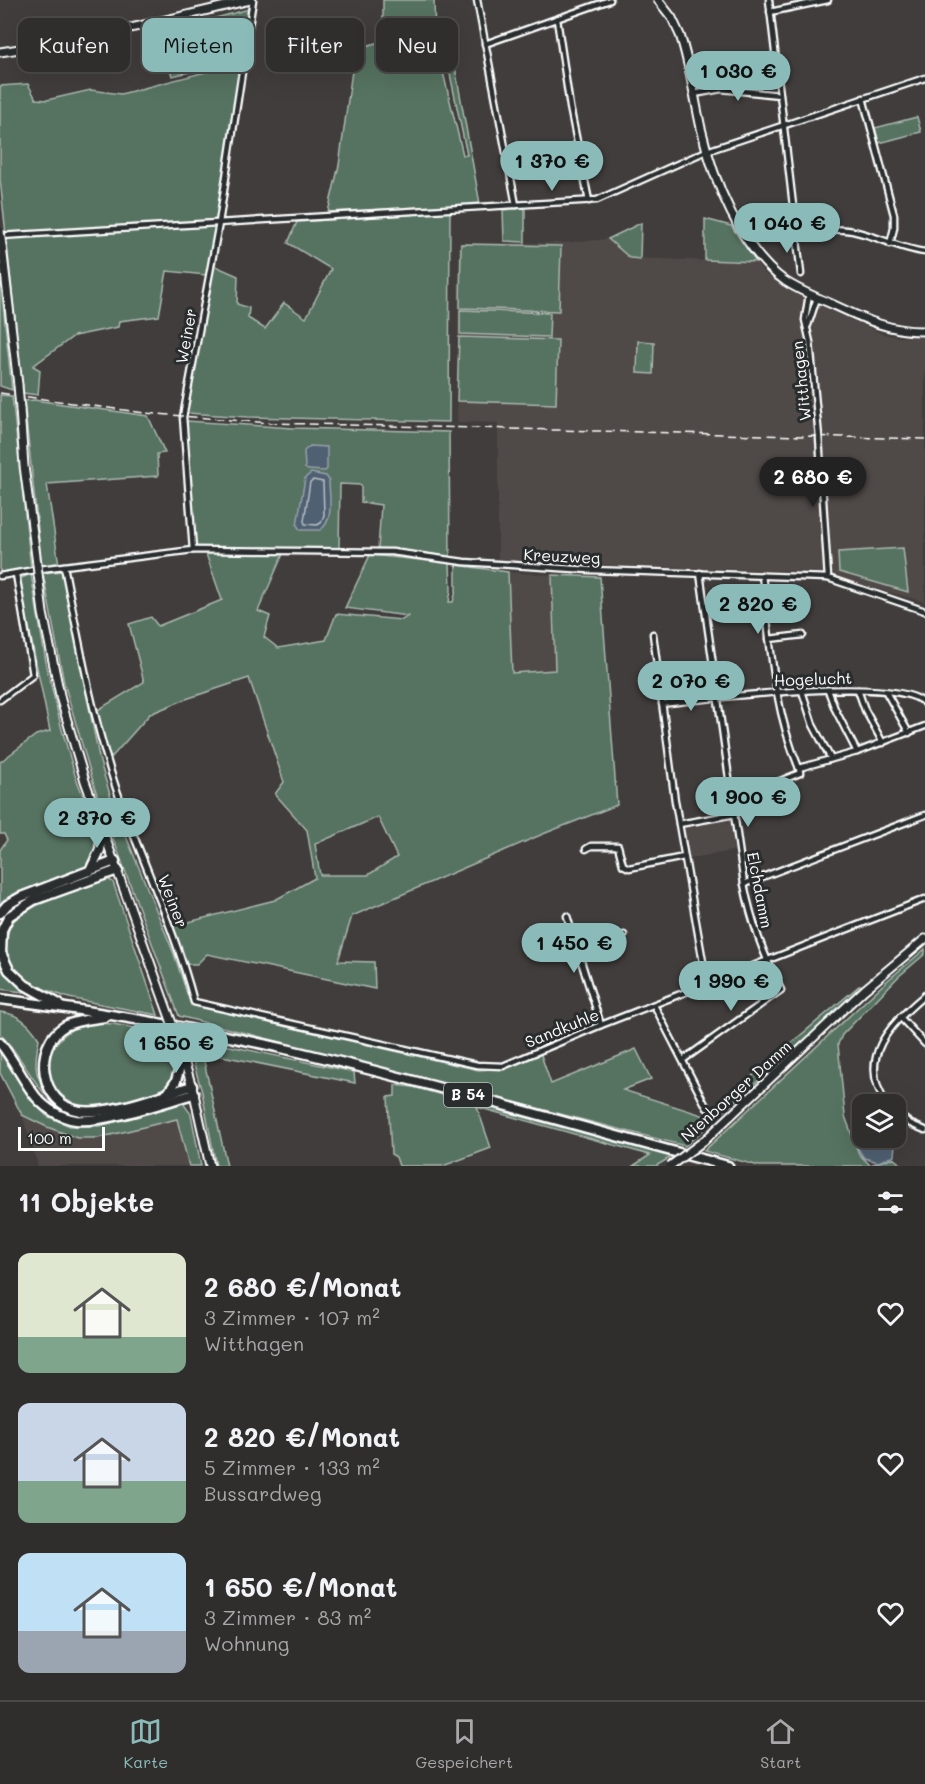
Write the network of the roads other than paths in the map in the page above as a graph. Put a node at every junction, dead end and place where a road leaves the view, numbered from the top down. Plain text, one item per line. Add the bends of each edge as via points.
1 (251, 0) edge
2 (477, 0) edge
3 (610, 0) edge
4 (658, 0) edge
5 (769, 0) edge
6 (828, 0) edge
7 (770, 12) junction
8 (557, 19) junction
9 (485, 44) junction
10 (0, 52) edge
11 (925, 78) edge
12 (694, 94) junction
13 (780, 95) junction
14 (863, 98) junction
15 (784, 125) junction
16 (708, 150) junction
17 (589, 201) junction
18 (516, 205) junction
19 (219, 223) junction
20 (0, 231) edge
21 (796, 231) junction
22 (0, 237) edge
23 (890, 244) junction
24 (925, 252) edge
25 (801, 274) dead end
26 (809, 294) junction
27 (817, 298) junction
28 (808, 325) junction
29 (925, 331) edge
30 (193, 550) junction
31 (64, 566) junction
32 (700, 573) junction
33 (15, 574) junction
34 (762, 575) junction
35 (0, 576) edge
36 (828, 578) junction
37 (925, 611) edge
38 (653, 634) dead end
39 (803, 635) dead end
40 (769, 639) junction
41 (828, 690) junction
42 (858, 690) junction
43 (802, 691) junction
44 (778, 692) junction
45 (886, 692) junction
46 (718, 698) junction
47 (0, 700) edge
48 (662, 704) junction
49 (925, 704) edge
50 (925, 726) edge
51 (909, 734) junction
52 (883, 743) junction
53 (857, 752) junction
54 (831, 759) junction
55 (799, 768) junction
56 (733, 800) junction
57 (735, 814) junction
58 (925, 815) edge
59 (679, 824) junction
60 (103, 829) junction
61 (586, 849) dead end
62 (684, 858) junction
63 (116, 865) junction
64 (89, 871) junction
65 (744, 884) junction
66 (925, 899) edge
67 (0, 913) edge
68 (567, 916) dead end
69 (624, 935) dead end
70 (925, 939) edge
71 (579, 954) junction
72 (766, 960) junction
73 (706, 985) junction
74 (925, 995) edge
75 (0, 999) edge
76 (194, 1002) joint
77 (654, 1005) junction
78 (64, 1007) junction
79 (117, 1016) junction
80 (900, 1017) junction
81 (601, 1025) junction
82 (0, 1043) edge
83 (925, 1044) edge
84 (183, 1056) junction
85 (683, 1060) junction
86 (193, 1090) junction
87 (168, 1093) junction
88 (881, 1094) edge
89 (707, 1108) dead end
90 (906, 1120) edge
91 (925, 1130) edge
92 (210, 1166) edge
93 (670, 1166) edge
94 (728, 1166) edge

1 - 10 main road via 122,31
1 - 19 street, Weiner
2 - 9 street
3 - 8 street
4 - 12 main road via 680,35
5 - 7 street
6 - 7 street
7 - 13 street
8 - 9 street
8 - 17 street
9 - 18 street
11 - 14 street
12 - 13 street via 721,89
12 - 16 main road
13 - 15 street
14 - 15 street
14 - 23 street via 894,215
15 - 16 street
15 - 21 street
16 - 17 street
16 - 26 main road via 728,205 750,245 775,273
17 - 18 street
18 - 19 street
19 - 22 street
19 - 30 street, Weiner via 183,417
20 - 60 main road, bridge via 43,613 61,700
21 - 23 street via 834,229
21 - 25 street
23 - 24 street
26 - 27 main road
26 - 28 street, Witthagen via 805,308
27 - 28 street, Witthagen
27 - 29 main road via 879,325
28 - 36 street, Witthagen
30 - 31 street
30 - 32 street, Kreuzweg via 392,552 503,565
31 - 33 street
31 - 76 street, Weiner via 96,722
32 - 34 street, Kreuzweg
32 - 46 street, Elchdamm
33 - 35 street
33 - 47 street via 33,675
34 - 36 street, Kreuzweg
34 - 40 street
36 - 37 street, Kreuzweg
38 - 48 street
39 - 40 street
40 - 44 street
41 - 42 street, Hogelucht
41 - 43 street, Hogelucht
41 - 53 street
42 - 45 street, Hogelucht
42 - 52 street
43 - 44 street, Hogelucht
43 - 54 street via 813,725
44 - 46 street, Hogelucht
44 - 55 street
45 - 49 street, Hogelucht via 913,695
45 - 51 street
46 - 48 street, Hogelucht
46 - 56 street, Elchdamm
48 - 59 street
50 - 51 street
51 - 52 street
52 - 53 street
53 - 54 street
54 - 55 street
55 - 56 street via 800,773
56 - 57 street, Elchdamm
57 - 59 street
57 - 65 street, Elchdamm
58 - 65 street
59 - 62 street
60 - 63 main road
60 - 64 highway via 100,850
61 - 62 street via 618,846 623,865 629,868
62 - 73 street
63 - 64 highway
63 - 78 highway via 34,900 9,916 2,930 1,953 9,970 25,985
63 - 84 main road, bridge
64 - 67 highway via 21,897
65 - 72 street, Elchdamm via 752,923
66 - 72 street, Sandkuhle
68 - 71 street
69 - 71 street
70 - 93 main road, Nienborger Damm, bridge via 864,990 726,1122
71 - 81 street
72 - 73 street, Sandkuhle
72 - 85 street, Elchdamm via 781,990
73 - 77 street, Sandkuhle
74 - 80 street
75 - 78 highway, B 54
76 - 81 street, Sandkuhle via 477,1065 503,1066
77 - 81 street, Sandkuhle
77 - 85 street
78 - 79 highway, B 54
79 - 87 highway via 66,1026 51,1038 43,1058 45,1078 52,1093 79,1111 105,1111
79 - 94 highway, B 54 via 293,1051
80 - 83 street
80 - 88 street via 882,1039 876,1054 875,1072
82 - 86 highway via 36,1097 48,1109 76,1120 98,1119
84 - 86 main road
84 - 87 highway
85 - 89 street
86 - 87 highway
86 - 92 main road
90 - 91 street

